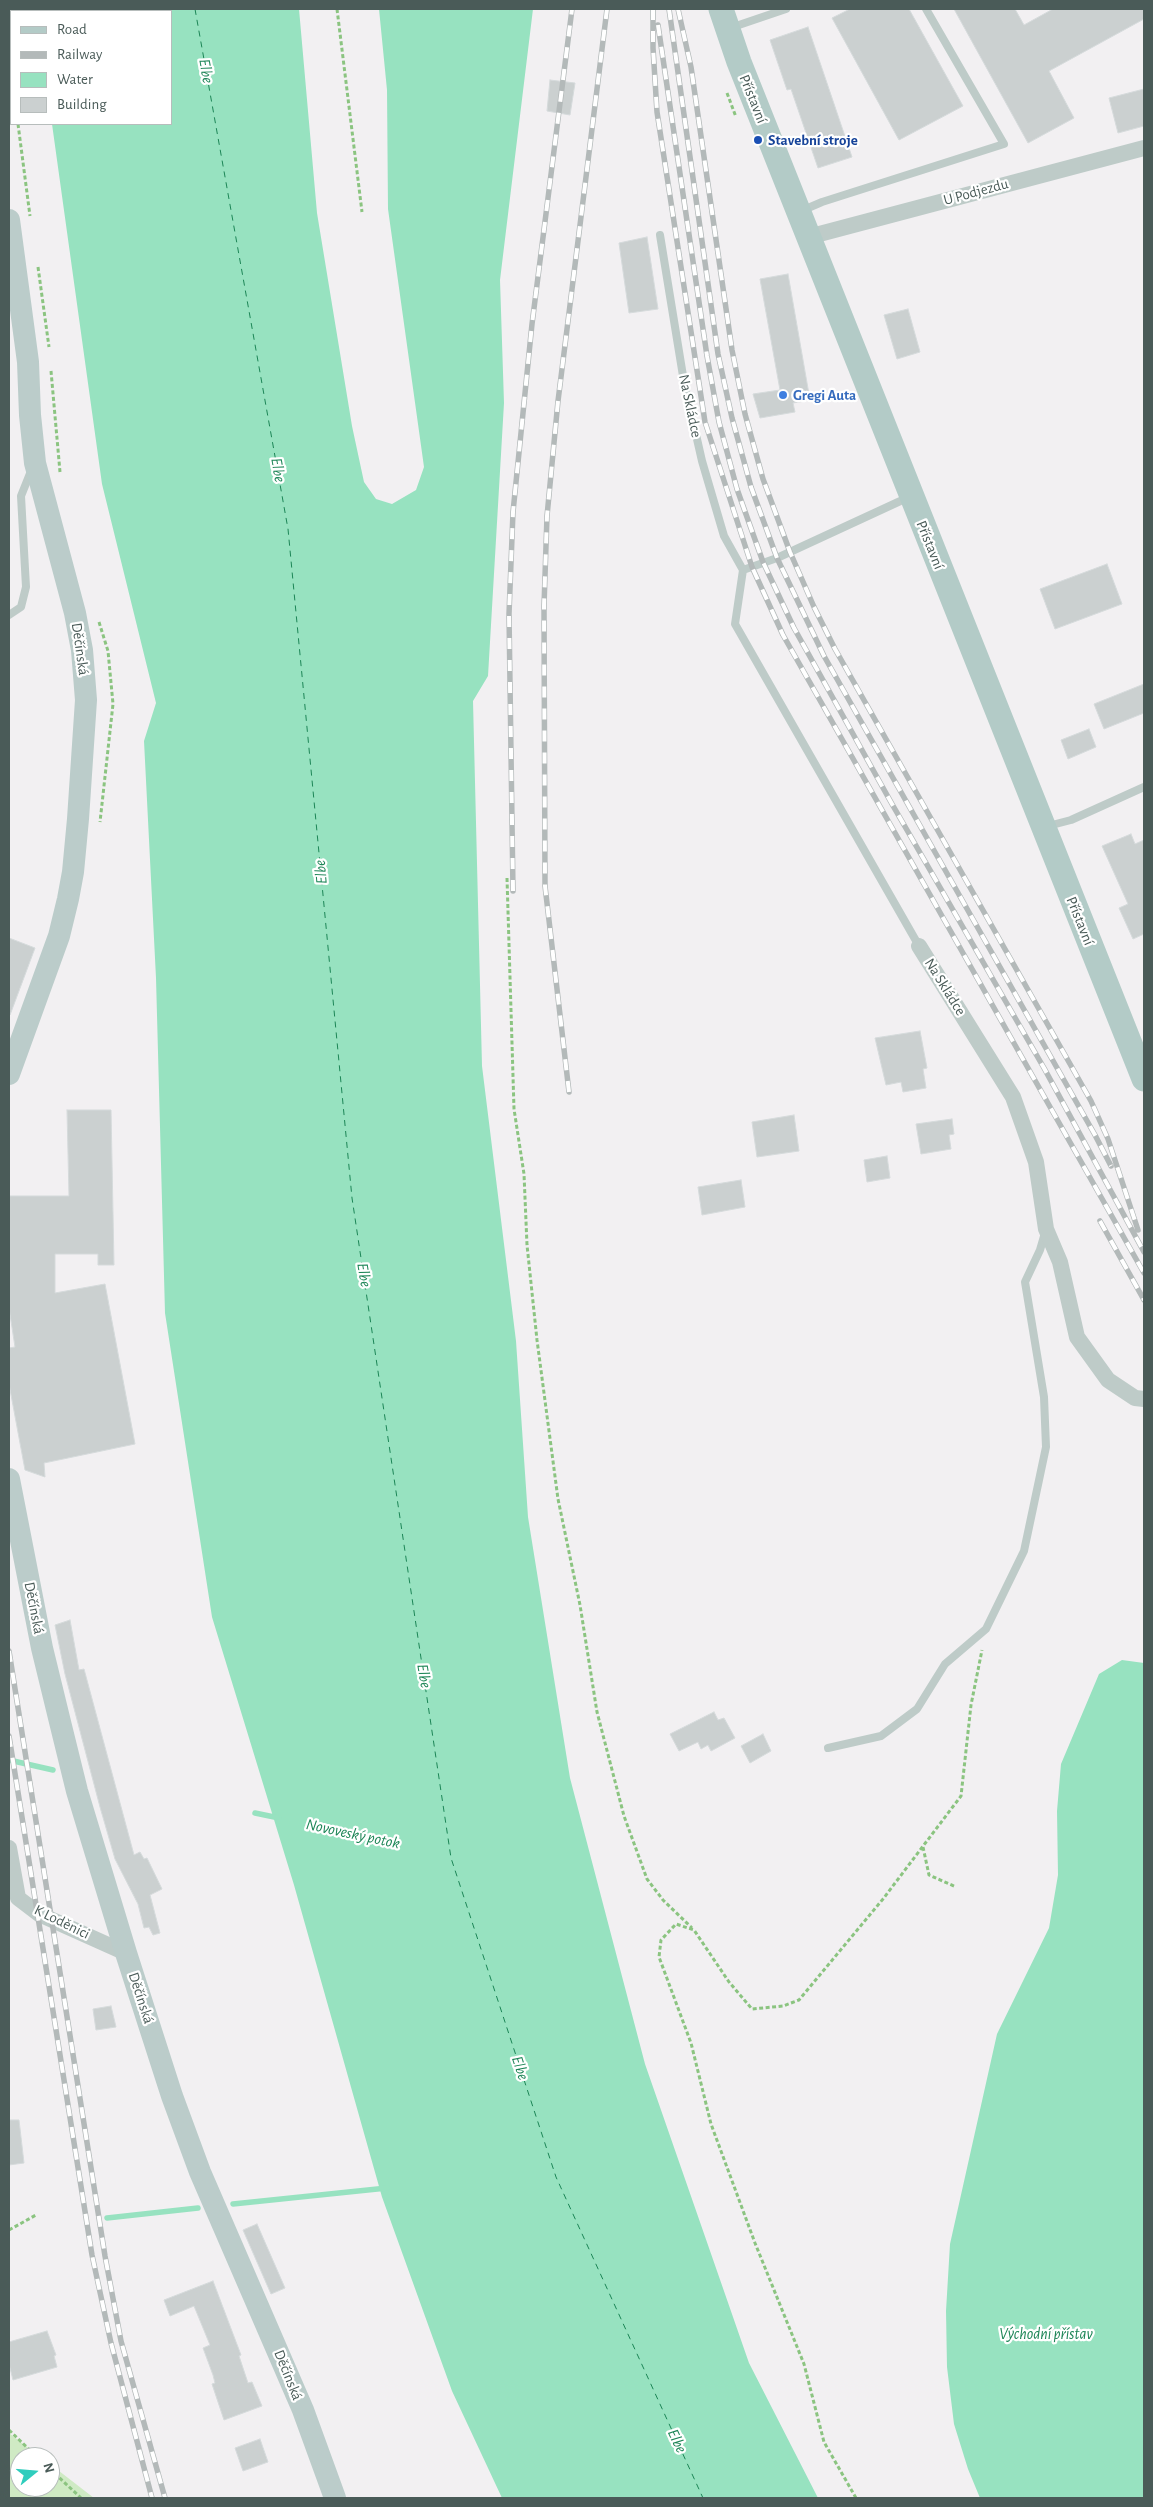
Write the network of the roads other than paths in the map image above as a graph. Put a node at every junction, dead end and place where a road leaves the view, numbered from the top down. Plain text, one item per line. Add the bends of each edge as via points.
1 (786, 9) edge
2 (926, 9) edge
3 (725, 19) edge
4 (1144, 148) edge
5 (799, 212) junction
6 (9, 220) edge
7 (660, 235) dead end
8 (808, 237) junction
9 (35, 463) junction
10 (910, 496) junction
11 (743, 570) junction
12 (9, 615) edge
13 (1144, 787) edge
14 (1043, 828) junction
15 (919, 946) joint
16 (9, 1074) edge
17 (1144, 1079) edge
18 (1046, 1229) junction
19 (1144, 1399) edge
20 (9, 1479) edge
21 (828, 1748) dead end
22 (9, 1848) edge
23 (126, 1953) junction
24 (335, 2498) edge

1 - 3 lane
2 - 5 lane via 1004,144
3 - 5 main road, Přístavní
4 - 8 street, U Podjezdu
5 - 8 main road, Přístavní
6 - 9 main road, Děčínská via 28,362
7 - 11 lane, Na Skládce via 684,382 702,461 724,536
8 - 10 main road, Přístavní
9 - 12 lane via 21,496 26,587 21,607
9 - 16 main road, Děčínská via 75,612 82,650 85,710 78,819 68,899 59,936
10 - 11 lane via 777,558
10 - 14 main road, Přístavní
11 - 15 lane, Na Skládce via 736,624
13 - 14 lane via 1070,820
14 - 17 main road, Přístavní
15 - 18 street, Na Skládce via 1013,1097 1036,1162
18 - 19 street, Na Skládce via 1060,1262 1078,1337 1108,1380 1135,1398
18 - 21 lane via 1025,1282 1044,1397 1046,1447 1024,1551 986,1629 945,1664 917,1709 881,1736
20 - 23 main road, Děčínská via 42,1648 61,1726
22 - 23 street, K Loděnici via 18,1898 39,1914
23 - 24 main road, Děčínská via 200,2172 303,2410

